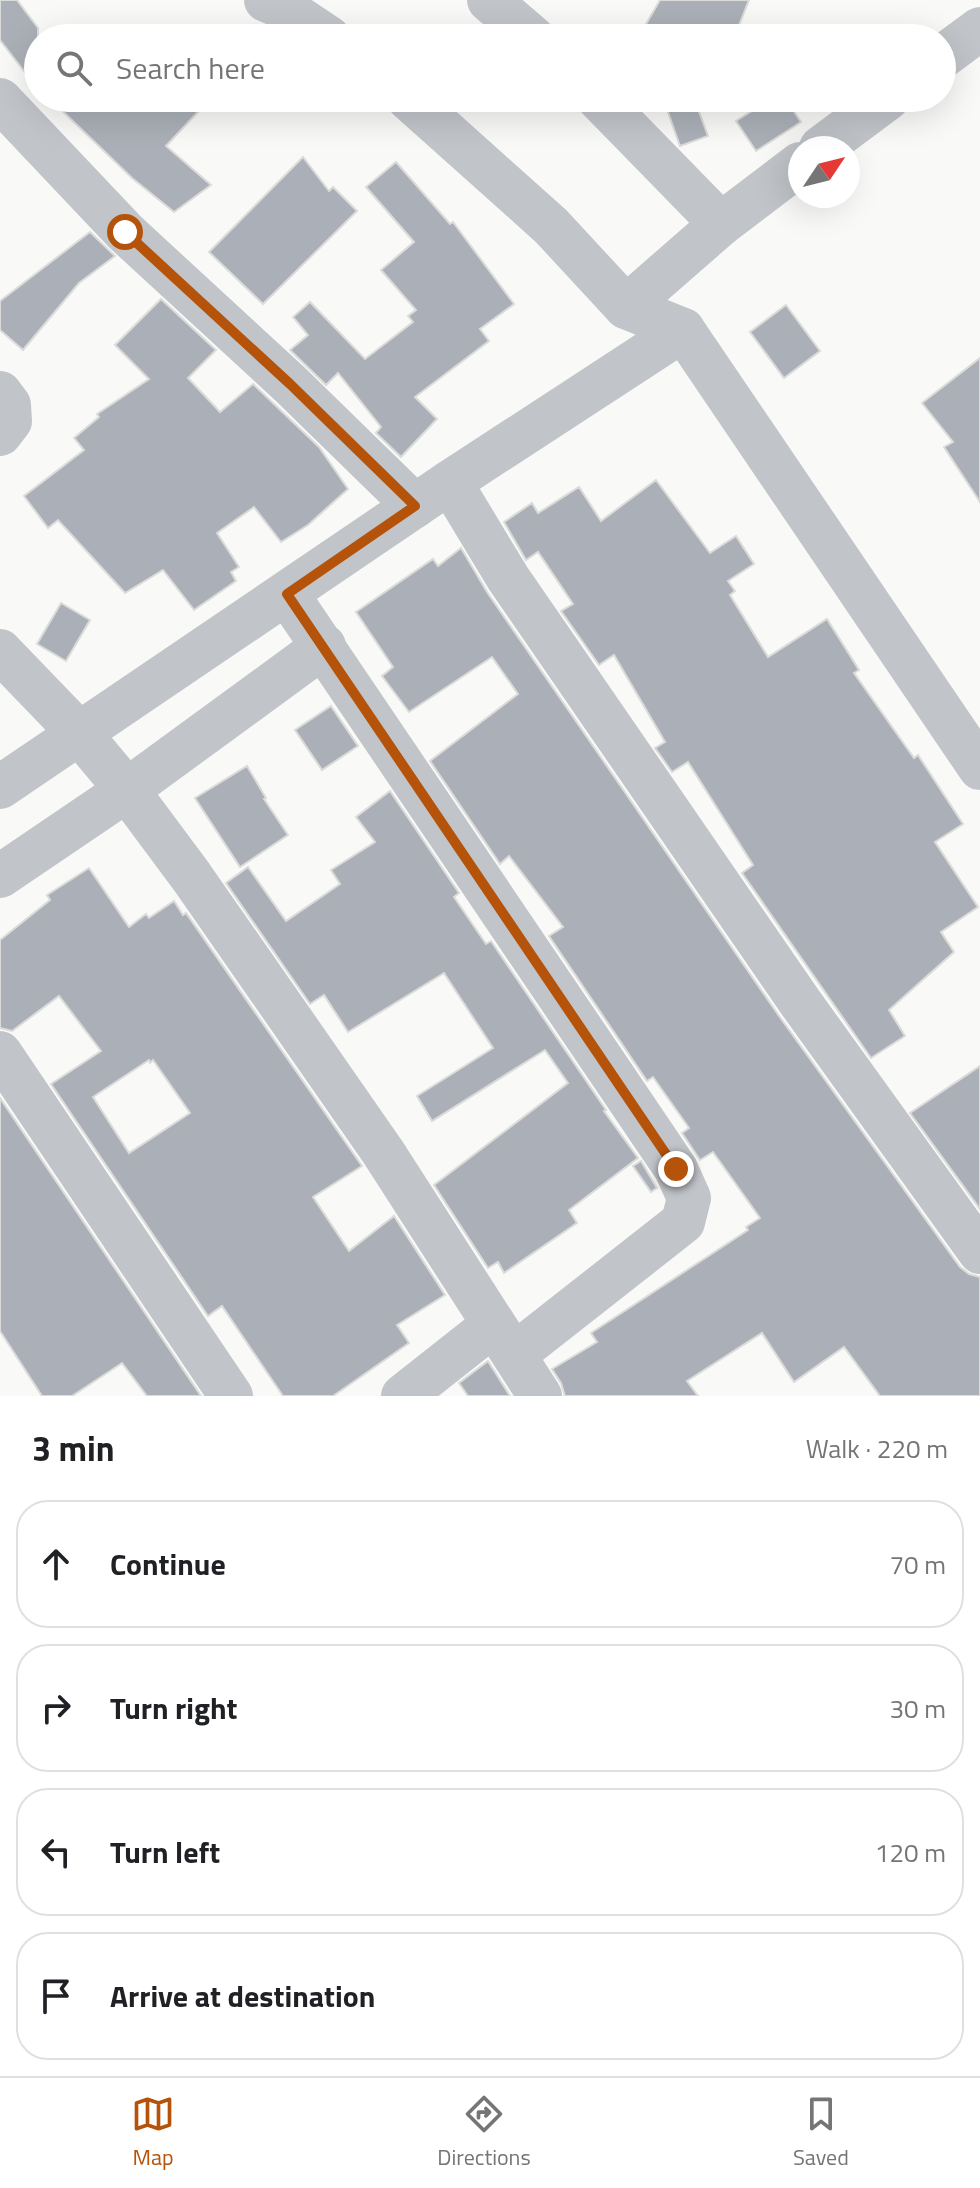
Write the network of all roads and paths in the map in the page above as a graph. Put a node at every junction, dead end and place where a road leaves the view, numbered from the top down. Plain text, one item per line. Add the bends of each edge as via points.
1 (266, 0) edge
2 (489, 0) edge
3 (967, 0) edge
4 (980, 17) edge
5 (308, 24) edge
6 (517, 24) edge
7 (980, 29) edge
8 (956, 47) edge
9 (0, 100) edge
10 (424, 112) edge
11 (612, 112) edge
12 (869, 112) edge
13 (837, 136) edge
14 (788, 173) edge
15 (721, 224) junction
16 (626, 307) junction
17 (683, 330) junction
18 (0, 393) edge
19 (0, 434) edge
20 (432, 494) junction
21 (287, 594) junction
22 (324, 646) junction
23 (0, 651) edge
24 (80, 734) junction
25 (980, 768) edge
26 (0, 787) edge
27 (127, 790) junction
28 (0, 876) edge
29 (0, 1053) edge
30 (980, 1252) edge
31 (504, 1340) junction
32 (231, 1396) edge
33 (403, 1396) edge
34 (540, 1396) edge

1 - 5 street
2 - 6 street
3 - 4 street
7 - 8 street
9 - 20 street via 125,232 290,384
10 - 16 street via 551,226
11 - 15 street
12 - 13 street
14 - 15 street
15 - 16 street
16 - 17 street
17 - 20 street
17 - 25 street
18 - 19 street via 9,405 10,421
20 - 21 street
20 - 30 street via 508,578
21 - 22 street
21 - 24 street
22 - 27 street
22 - 31 street via 676,1169 689,1198 683,1222
23 - 24 street
24 - 26 street
24 - 27 street
27 - 28 street
27 - 31 street via 383,1152
29 - 32 street
31 - 33 street
31 - 34 street

